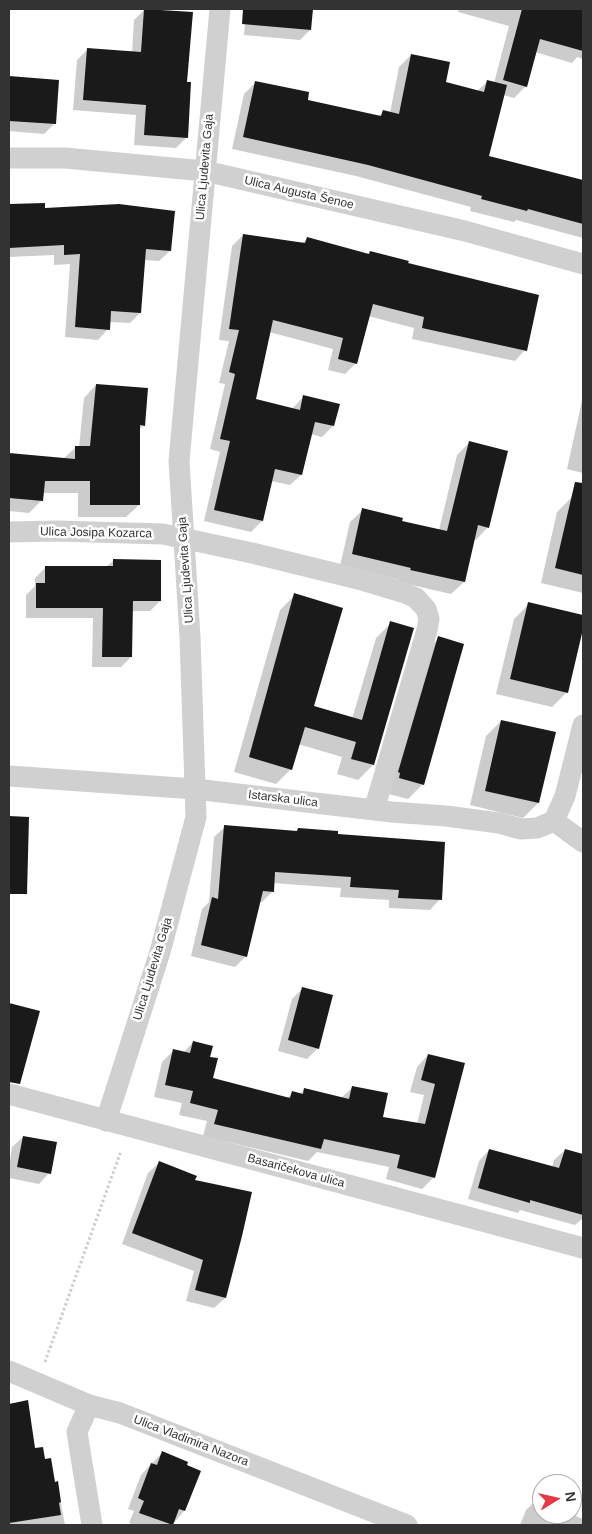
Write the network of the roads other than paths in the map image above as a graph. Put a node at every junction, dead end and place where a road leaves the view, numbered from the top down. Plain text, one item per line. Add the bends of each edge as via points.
1 (220, 9) edge
2 (9, 158) edge
3 (205, 171) junction
4 (583, 264) edge
5 (9, 532) edge
6 (183, 538) junction
7 (583, 725) edge
8 (9, 776) edge
9 (195, 789) junction
10 (374, 810) junction
11 (554, 821) junction
12 (583, 842) edge
13 (9, 1094) edge
14 (106, 1121) junction
15 (583, 1248) edge
16 (9, 1371) edge
17 (89, 1405) junction
18 (92, 1525) edge
19 (407, 1525) edge

1 - 3 street, Ulica Ljudevita Gaja
2 - 3 street, Ulica Augusta Šenoe via 65,158
3 - 4 street, Ulica Augusta Šenoe via 465,231
3 - 6 street, Ulica Ljudevita Gaja via 179,461
5 - 6 street, Ulica Josipa Kozarca via 163,534
6 - 9 street, Ulica Ljudevita Gaja
6 - 10 street, Ulica Josipa Kozarca via 252,552 405,593 426,608 429,619
7 - 11 street via 565,796
8 - 9 street, Istarska ulica
9 - 10 street, Istarska ulica
9 - 14 street, Ulica Ljudevita Gaja via 196,817 160,952
10 - 11 street, Istarska ulica via 446,816 521,828 538,828
11 - 12 street
13 - 14 street, Basaričekova ulica
14 - 15 street, Basaričekova ulica
16 - 17 street, Ulica Vladimira Nazora
17 - 18 street via 78,1432
17 - 19 street, Ulica Vladimira Nazora via 120,1413

